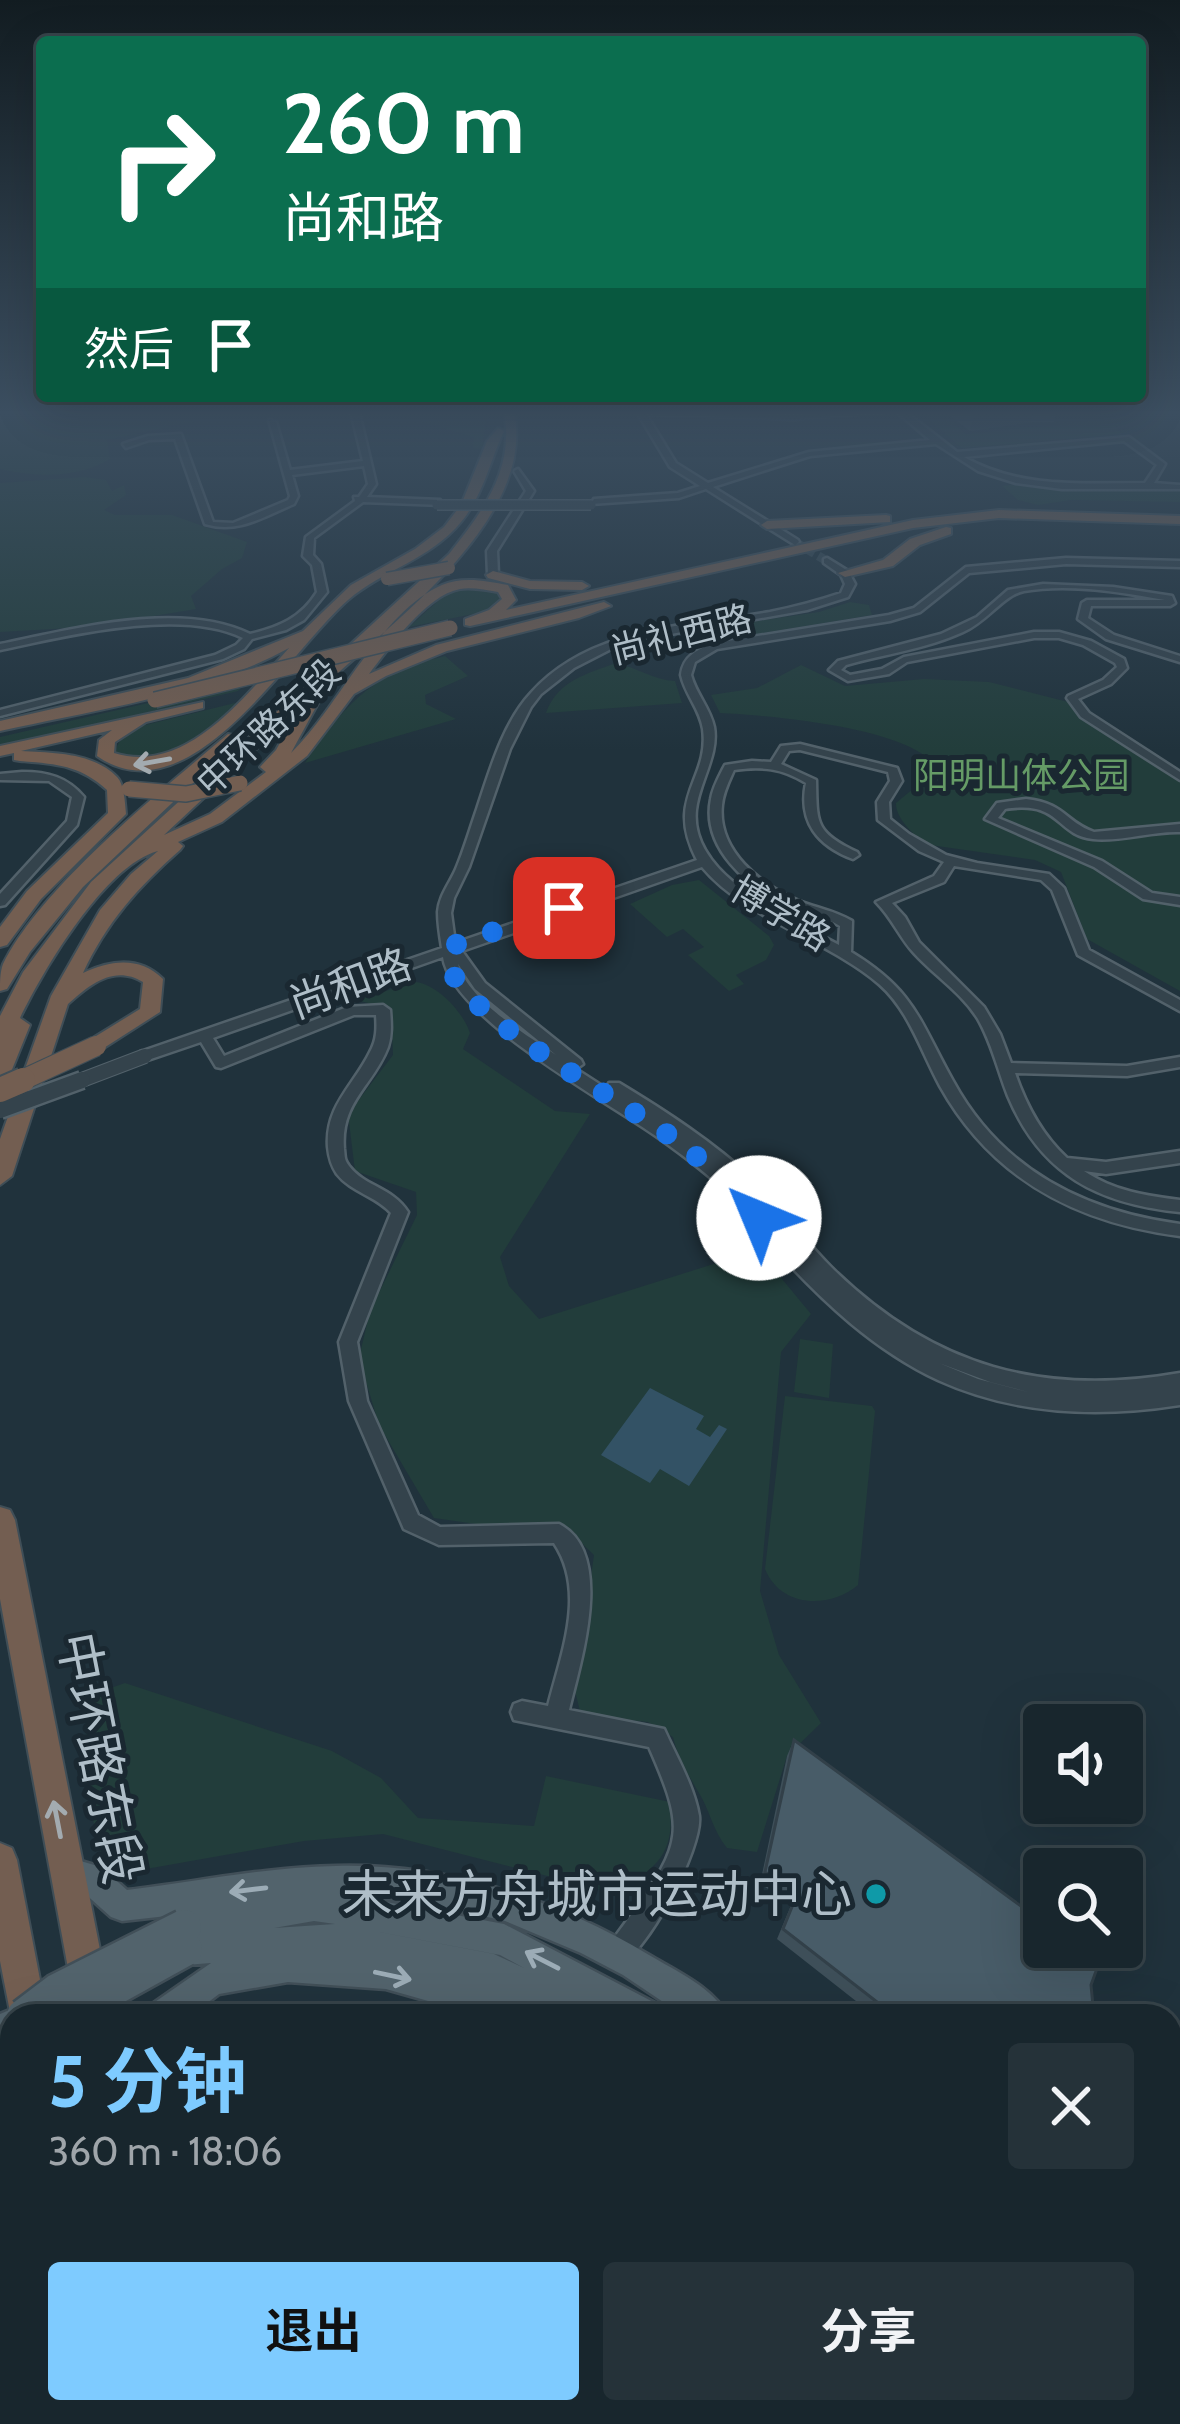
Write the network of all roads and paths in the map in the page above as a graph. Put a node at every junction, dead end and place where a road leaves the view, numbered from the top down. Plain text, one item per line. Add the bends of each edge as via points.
1 (326, 525) edge
2 (451, 525) edge
3 (463, 525) edge
4 (479, 525) edge
5 (493, 525) edge
6 (769, 525) edge
7 (920, 525) edge
8 (975, 525) edge
9 (977, 525) edge
10 (1067, 525) edge
11 (1180, 537) edge
12 (796, 542) tunnel mouth
13 (762, 556) junction
14 (826, 561) tunnel mouth
15 (1180, 564) edge
16 (1004, 565) junction
17 (845, 573) junction
18 (494, 575) junction
19 (1026, 589) junction
20 (619, 601) junction
21 (470, 622) junction
22 (314, 628) junction
23 (453, 633) junction
24 (248, 635) junction
25 (0, 647) edge
26 (1180, 659) edge
27 (337, 663) junction
28 (198, 670) junction
29 (330, 710) junction
30 (0, 713) edge
31 (140, 719) junction
32 (0, 730) edge
33 (238, 733) junction
34 (0, 755) edge
35 (776, 763) junction
36 (98, 772) junction
37 (0, 777) edge
38 (1180, 777) edge
39 (161, 802) junction
40 (216, 818) junction
41 (1180, 828) edge
42 (853, 855) dead end
43 (703, 862) junction
44 (950, 862) junction
45 (1180, 901) edge
46 (0, 902) edge
47 (0, 941) edge
48 (451, 946) junction
49 (845, 952) junction
50 (0, 956) edge
51 (0, 984) edge
52 (35, 992) junction
53 (56, 1005) junction
54 (1180, 1006) edge
55 (204, 1035) junction
56 (0, 1041) edge
57 (1180, 1062) edge
58 (1007, 1068) junction
59 (0, 1072) edge
60 (0, 1090) edge
61 (0, 1110) edge
62 (1180, 1157) edge
63 (1061, 1162) junction
64 (0, 1176) edge
65 (1180, 1206) edge
66 (1180, 1230) edge
67 (1180, 1381) edge
68 (1180, 1397) edge
69 (0, 1520) edge
70 (521, 1712) dead end
71 (556, 1718) junction
72 (67, 1872) junction
73 (1, 1875) edge
74 (185, 1938) junction
75 (617, 1955) junction
76 (24, 2004) edge
77 (43, 2004) edge
78 (83, 2004) edge
79 (93, 2004) edge
80 (180, 2004) edge
81 (496, 2004) edge
82 (562, 2004) edge
83 (623, 2004) edge
84 (695, 2004) edge

1 - 24 street via 310,537 308,556 322,592 309,616
2 - 22 highway
3 - 33 highway, 中环路东段
4 - 27 highway, 中环路东段
5 - 18 highway via 480,555
6 - 12 street
7 - 13 highway
8 - 20 highway
9 - 17 highway via 928,535 888,563
10 - 11 highway
13 - 18 highway via 572,587
13 - 21 highway
14 - 17 street
15 - 16 street, 博学路
16 - 19 street
16 - 43 street, 博学路 via 966,570 917,610 890,618 736,640 695,655 687,681 709,718 709,740 687,808
17 - 48 street, 尚礼西路 via 850,584 833,600 636,637 585,658 535,694 444,911
18 - 33 highway, bridge via 449,568 368,590
19 - 26 street via 1168,598 1088,603 1083,619 1110,637
19 - 38 street via 1010,592 977,622 834,670 848,678 885,672 904,660 1034,635 1087,643 1122,668 1072,698 1085,715
20 - 23 highway
20 - 29 highway via 408,661 372,676
21 - 23 highway
21 - 29 highway via 505,606 503,588 464,584 425,603
22 - 28 highway via 280,648
22 -> 31 highway via 205,740 153,764 119,765 105,756 107,740
23 - 31 highway
23 - 32 highway, bridge
24 - 25 street via 160,622
24 - 28 street
27 - 36 highway, bridge via 283,752 240,783 186,794 129,789
27 - 56 highway, 中环路东段 via 98,886 30,977
28 - 30 street
28 - 32 highway
29 - 40 highway via 301,753
31 - 34 highway
33 - 39 highway, 中环路东段
34 - 36 highway via 54,757
35 - 42 street via 812,782 813,827 828,845
35 - 44 street via 785,748 800,747 892,770 884,820 918,849
35 - 49 street via 729,767 714,807 727,854 758,884 847,924
36 - 47 highway via 115,789 117,814
37 - 46 street via 67,781 78,797 73,822
39 - 50 highway via 106,837
39 - 51 highway, 中环路东段 via 52,913
40 - 52 highway via 148,848 110,884
40 - 53 highway via 118,897
41 - 45 street via 1088,835 1037,803 1001,806 992,819 1098,864 1148,896
43 - 48 street, 尚和路
43 - 49 street, 博学路 via 756,903
44 - 54 street via 1045,877 1058,888 1083,952
44 - 58 street via 939,879 883,902 980,1011
48 - 55 street, 尚和路
48 - 67 street via 480,986 575,1064 682,1127 760,1196 829,1276 905,1340 1008,1382 1101,1394
48 - 68 street, 尚礼西路 via 452,971 471,996 553,1061 672,1137 741,1196 862,1327 946,1375 1003,1396 1055,1404
49 - 66 street, 博学路 via 888,983 988,1147 1098,1216
52 - 56 highway
52 - 59 highway
53 - 60 highway, bridge via 103,971 129,967 153,979 150,1012
53 - 64 highway
55 - 61 street, 尚和路, bridge
55 - 71 street via 221,1063 352,1010 383,1010 380,1052 338,1107 338,1159 346,1175 392,1198 400,1212 347,1342 358,1401 411,1522 439,1536 559,1533 575,1550 583,1586
57 - 58 street via 1127,1071
58 - 63 street via 1023,1112
62 - 63 street via 1106,1168
63 - 65 street via 1102,1194
72 -> 69 highway, 中环路东段
70 - 71 street
71 - 75 street via 656,1737 688,1821 668,1884
75 -> 72 main road via 536,1917 443,1889 365,1881 122,1906 90,1878
72 - 79 highway, 中环路东段
73 - 76 highway
74 - 77 main road, bridge via 76,1980
74 - 78 main road, bridge
74 - 82 main road via 338,1940 494,1970
83 -> 74 main road via 504,1940 389,1917 314,1906
75 - 84 main road
80 -> 81 main road via 212,1979 288,1966 386,1973

